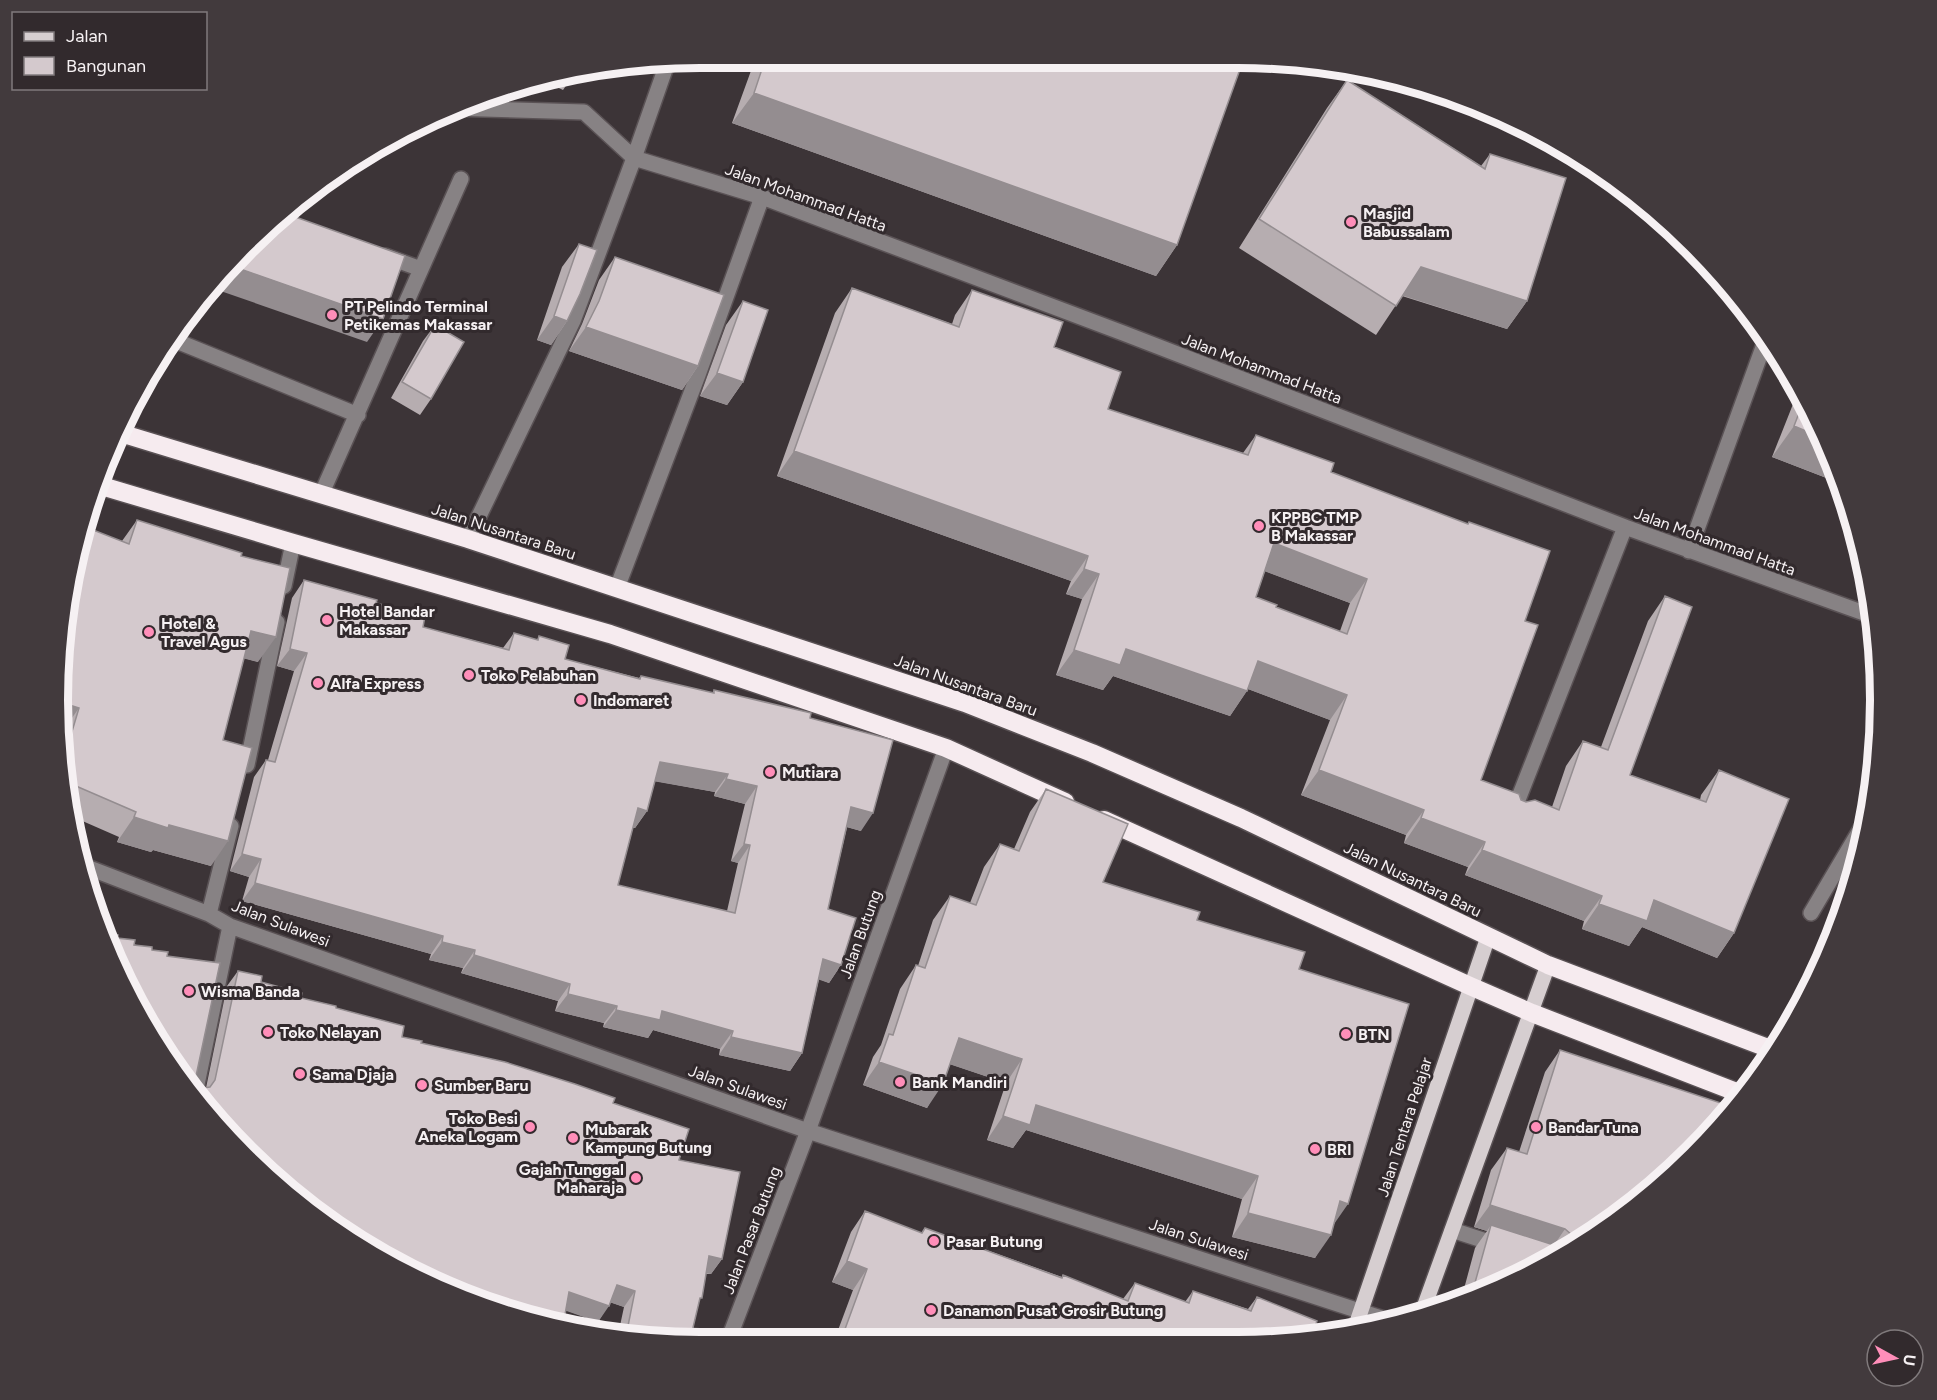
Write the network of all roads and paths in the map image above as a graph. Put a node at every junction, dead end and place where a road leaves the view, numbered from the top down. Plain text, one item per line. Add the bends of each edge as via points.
1 (665, 69) edge
2 (477, 109) edge
3 (634, 158) junction
4 (461, 179) dead end
5 (762, 197) junction
6 (368, 249) edge
7 (421, 269) junction
8 (179, 342) edge
9 (1763, 348) edge
10 (358, 415) junction
11 (126, 435) edge
12 (105, 486) edge
13 (321, 495) junction
14 (1625, 527) junction
15 (468, 539) junction
16 (293, 543) junction
17 (1689, 550) junction
18 (617, 588) junction
19 (1863, 613) edge
20 (946, 748) junction
21 (243, 782) edge
22 (234, 815) edge
23 (1511, 818) edge
24 (1850, 855) edge
25 (90, 868) edge
26 (1811, 913) dead end
27 (209, 914) junction
28 (230, 926) junction
29 (1488, 937) junction
30 (1548, 965) junction
31 (1470, 986) junction
32 (1532, 1012) junction
33 (1765, 1047) edge
34 (197, 1084) edge
35 (1734, 1091) edge
36 (808, 1131) junction
37 (1452, 1230) junction
38 (1516, 1250) edge
39 (1425, 1304) edge
40 (1361, 1310) junction
41 (1377, 1316) edge
42 (1358, 1320) edge
43 (731, 1332) edge

1 - 3 street
2 - 3 street via 584,112
3 - 5 street, Jalan Mohammad Hatta
3 - 15 street via 573,321
4 - 7 street
5 - 14 street, Jalan Mohammad Hatta
5 - 18 street
6 - 7 street
7 - 10 street
8 - 10 street
9 - 17 street
10 - 13 street
11 - 13 highway, Jalan Nusantara Baru
12 - 16 highway
13 - 15 highway, Jalan Nusantara Baru
14 - 17 street, Jalan Mohammad Hatta
14 - 23 street
15 - 18 highway, Jalan Nusantara Baru
16 - 20 highway via 610,634
16 - 21 street
17 - 19 street, Jalan Mohammad Hatta
18 - 29 highway, Jalan Nusantara Baru via 965,703 1092,753 1241,818
20 - 31 highway
20 - 36 street, Jalan Butung
22 - 27 street
24 - 26 street
25 - 27 street, Jalan Sulawesi
27 - 28 street, Jalan Sulawesi
28 - 34 street
28 - 36 street, Jalan Sulawesi
29 - 30 highway, Jalan Nusantara Baru
29 - 31 main road, Jalan Tentara Pelajar
30 - 32 main road
30 - 33 highway, Jalan Nusantara Baru
31 - 32 highway
31 - 40 main road, Jalan Tentara Pelajar
32 - 35 highway
32 - 37 main road
36 - 40 street, Jalan Sulawesi
36 - 43 street, Jalan Pasar Butung
37 - 38 street
37 - 39 main road
40 - 41 street, Jalan Sulawesi
40 - 42 main road, Jalan Tentara Pelajar

